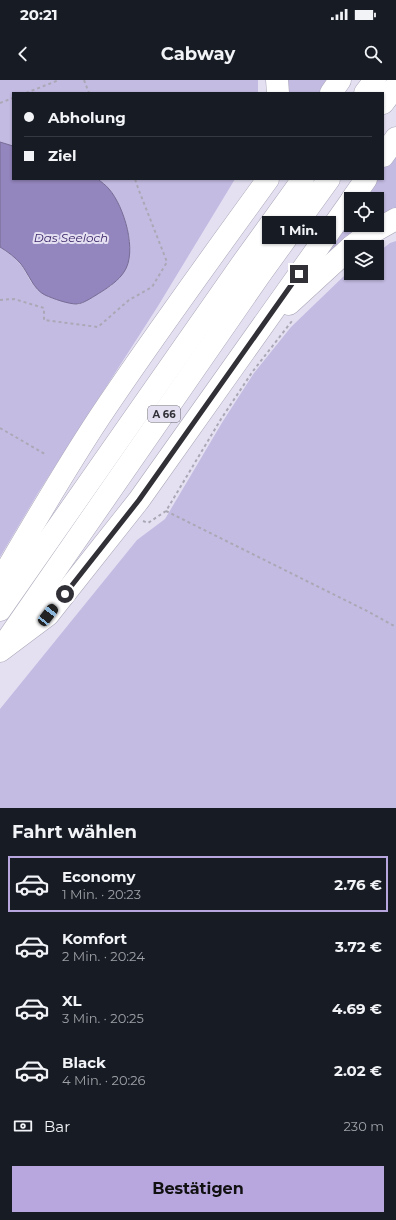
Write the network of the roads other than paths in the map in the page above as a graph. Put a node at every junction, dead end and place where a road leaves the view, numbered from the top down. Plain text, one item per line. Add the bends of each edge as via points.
1 (277, 80) edge
2 (340, 80) edge
3 (375, 80) edge
4 (396, 86) edge
5 (278, 92) edge
6 (332, 92) edge
7 (366, 92) edge
8 (384, 102) edge
9 (396, 138) edge
10 (384, 155) edge
11 (257, 180) edge
12 (267, 180) edge
13 (302, 180) edge
14 (328, 180) edge
15 (365, 180) edge
16 (357, 192) edge
17 (344, 211) edge
18 (396, 219) edge
19 (360, 240) edge
20 (344, 253) edge
21 (210, 258) junction
22 (255, 336) junction
23 (0, 581) edge
24 (0, 610) edge
25 (0, 650) edge

1 - 5 highway
2 - 6 highway
3 - 7 highway
4 - 8 highway
9 - 10 highway
11 - 21 highway
12 - 21 highway
13 - 24 highway, A 66
14 - 25 highway, A 66
15 - 16 highway
17 - 22 highway
18 - 19 highway
20 - 22 highway
21 - 23 highway via 99,418
22 - 25 highway via 139,500 48,615

